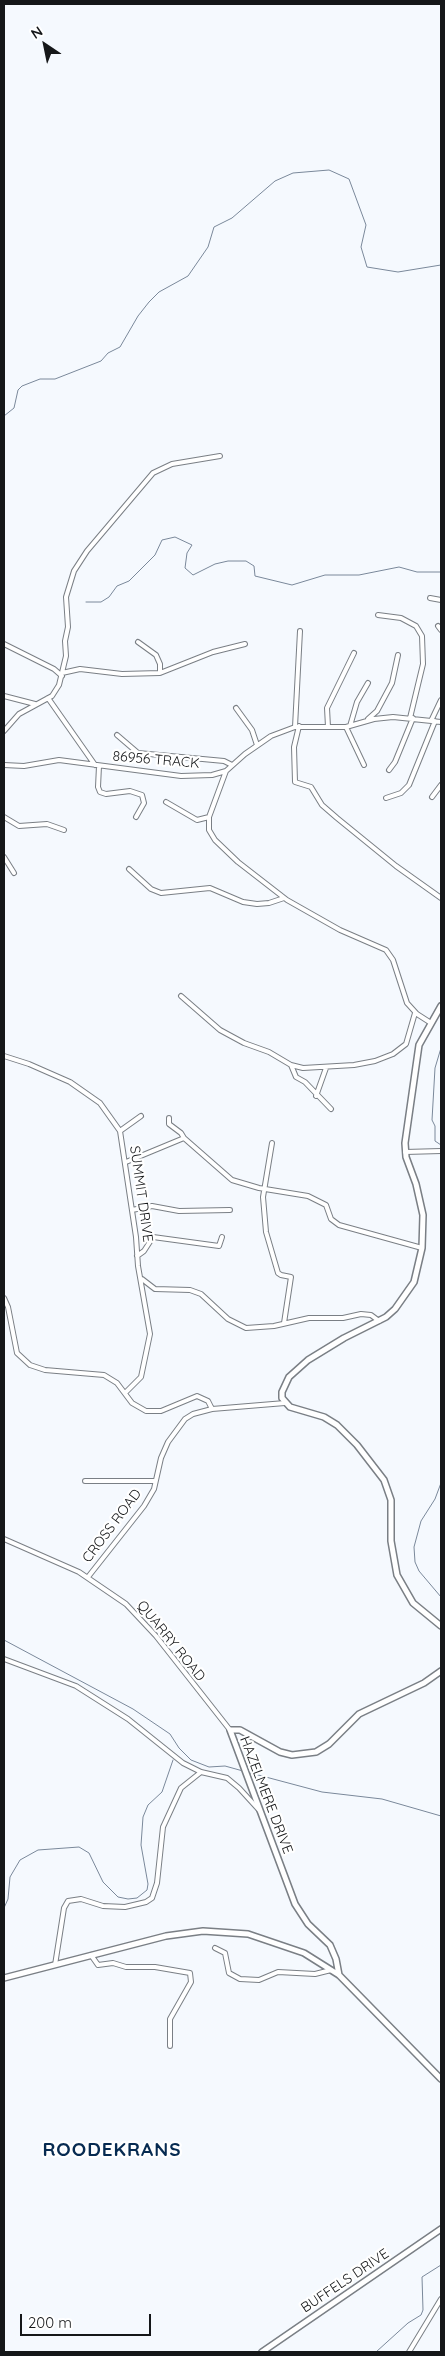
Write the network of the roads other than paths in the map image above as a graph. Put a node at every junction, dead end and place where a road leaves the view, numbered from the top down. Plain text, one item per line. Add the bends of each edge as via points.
1 (220, 456) dead end
2 (430, 598) dead end
3 (441, 600) edge
4 (378, 614) dead end
5 (300, 631) dead end
6 (138, 642) dead end
7 (4, 644) edge
8 (245, 644) dead end
9 (354, 653) dead end
10 (398, 656) dead end
11 (160, 673) junction
12 (62, 675) junction
13 (368, 682) dead end
14 (4, 696) edge
15 (48, 698) junction
16 (441, 700) edge
17 (36, 704) junction
18 (236, 708) dead end
19 (411, 718) junction
20 (367, 721) junction
21 (433, 721) junction
22 (441, 722) edge
23 (348, 726) junction
24 (297, 727) junction
25 (328, 727) junction
26 (4, 731) edge
27 (117, 735) dead end
28 (257, 745) junction
29 (364, 764) dead end
30 (232, 765) junction
31 (4, 766) edge
32 (97, 766) junction
33 (389, 770) dead end
34 (226, 772) junction
35 (441, 785) edge
36 (432, 797) dead end
37 (386, 798) dead end
38 (166, 802) dead end
39 (4, 817) edge
40 (136, 817) dead end
41 (209, 817) junction
42 (64, 830) dead end
43 (4, 857) edge
44 (129, 869) dead end
45 (14, 873) dead end
46 (284, 898) junction
47 (441, 898) edge
48 (182, 996) dead end
49 (441, 1006) edge
50 (415, 1012) junction
51 (430, 1023) junction
52 (4, 1056) edge
53 (291, 1066) junction
54 (326, 1068) junction
55 (316, 1096) junction
56 (330, 1109) dead end
57 (140, 1116) dead end
58 (169, 1118) dead end
59 (120, 1131) junction
60 (184, 1138) junction
61 (272, 1143) dead end
62 (441, 1151) edge
63 (405, 1152) junction
64 (126, 1162) junction
65 (264, 1188) junction
66 (132, 1210) junction
67 (230, 1210) dead end
68 (222, 1237) dead end
69 (422, 1248) junction
70 (137, 1256) junction
71 (141, 1277) junction
72 (4, 1298) edge
73 (379, 1320) junction
74 (284, 1323) junction
75 (125, 1393) junction
76 (285, 1403) junction
77 (212, 1409) junction
78 (85, 1481) dead end
79 (156, 1481) junction
80 (4, 1538) edge
81 (88, 1577) junction
82 (441, 1626) edge
83 (4, 1659) edge
84 (441, 1671) edge
85 (230, 1730) junction
86 (201, 1772) junction
87 (262, 1814) junction
88 (216, 1948) dead end
89 (91, 1955) junction
90 (55, 1965) junction
91 (331, 1970) junction
92 (339, 1975) junction
93 (4, 1978) edge
94 (170, 2046) dead end
95 (441, 2080) edge
96 (441, 2229) edge
97 (441, 2299) edge
98 (262, 2352) edge
99 (411, 2352) edge

1 - 12 street via 172,464 153,473 87,551 74,571 66,597 68,627
2 - 3 street
4 - 19 street via 401,618 416,626 422,636 423,664
5 - 24 street
6 - 11 street via 156,655
7 - 12 street
8 - 11 street via 213,652
9 - 25 street via 328,708
10 - 20 street via 392,683 377,711
11 - 12 street via 122,674 80,669
12 - 15 street via 56,691
13 - 23 street
14 - 17 street
15 - 17 street
15 - 32 street
16 - 21 street
17 - 26 street via 19,714
18 - 28 street via 252,730
19 - 20 street via 384,717
19 - 21 street
19 - 33 street
20 - 23 street
21 - 22 street
21 - 37 street via 409,785 401,793
23 - 25 street
23 - 29 street
24 - 25 street
24 - 28 street
24 - 47 street via 295,782 311,787 322,805
27 - 30 street via 138,753 224,761
28 - 30 street
30 - 34 street
31 - 32 street, 86956 TRACK via 60,760
32 - 34 street, 86956 TRACK via 181,776
32 - 40 street via 100,792 130,791 142,795 144,803
34 - 41 street
35 - 36 street
38 - 41 street via 197,820
39 - 42 street via 19,826 47,824
41 - 46 street via 215,840
43 - 45 street
44 - 46 street via 150,889 161,893 202,888 258,904
46 - 50 street via 340,930 386,950 393,960 404,997
48 - 53 street via 220,1030 269,1052
49 - 51 street
50 - 51 street
50 - 54 street via 406,1044 393,1054 375,1061
51 - 63 street via 419,1046
52 - 59 street, SUMMIT DRIVE via 70,1082 100,1103
53 - 54 street
53 - 55 street via 294,1074
54 - 55 street
55 - 56 street
57 - 59 street
58 - 60 street via 169,1124
59 - 64 street, SUMMIT DRIVE
60 - 64 street
60 - 65 street via 227,1178
61 - 65 street
62 - 63 street
63 - 69 street via 421,1202
64 - 66 street, SUMMIT DRIVE
65 - 69 street via 308,1196 326,1205 331,1219 339,1225
65 - 74 street via 268,1241 279,1274 291,1277
66 - 67 street via 152,1206 179,1211
66 - 70 street, SUMMIT DRIVE
68 - 70 street via 219,1246 153,1237
69 - 73 street via 414,1282 395,1309
70 - 71 street, SUMMIT DRIVE
71 - 74 street via 155,1289 190,1290 201,1294 240,1326 255,1329
71 - 75 street, SUMMIT DRIVE via 150,1340 141,1377
72 - 75 street via 14,1342 22,1359 45,1370 104,1375
73 - 74 street via 367,1314
73 - 76 street via 303,1364 284,1384 282,1398
75 - 77 street via 139,1408 152,1413 197,1396 208,1401
76 - 77 street, CROSS ROAD
76 - 82 street via 330,1420 357,1445 380,1474 391,1500 392,1558 401,1586 416,1606
77 - 79 street, CROSS ROAD via 193,1414 177,1428 161,1458
78 - 79 street
79 - 81 street, CROSS ROAD via 134,1521
80 - 81 street, QUARRY ROAD
81 - 85 street, QUARRY ROAD via 137,1614
83 - 86 street via 76,1686 128,1719 183,1763
84 - 85 street, HAZELMERE DRIVE via 424,1683 359,1714 329,1744 316,1752 292,1755 280,1752 240,1730
85 - 87 street, HAZELMERE DRIVE
86 - 87 street via 227,1778
86 - 90 street via 181,1788 166,1819 152,1898 125,1907 103,1906 81,1899 68,1901 64,1908
87 - 92 street, HAZELMERE DRIVE via 295,1904 308,1924 330,1946
88 - 91 street via 225,1953 229,1973 240,1979 259,1980 278,1972 315,1974
89 - 90 street
89 - 91 street via 178,1934 226,1931 286,1946
89 - 94 street via 98,1965 155,1966 190,1973 191,1982 170,2019
90 - 93 street
91 - 92 street
92 - 95 street
96 - 98 street, BUFFELS DRIVE
97 - 99 street

